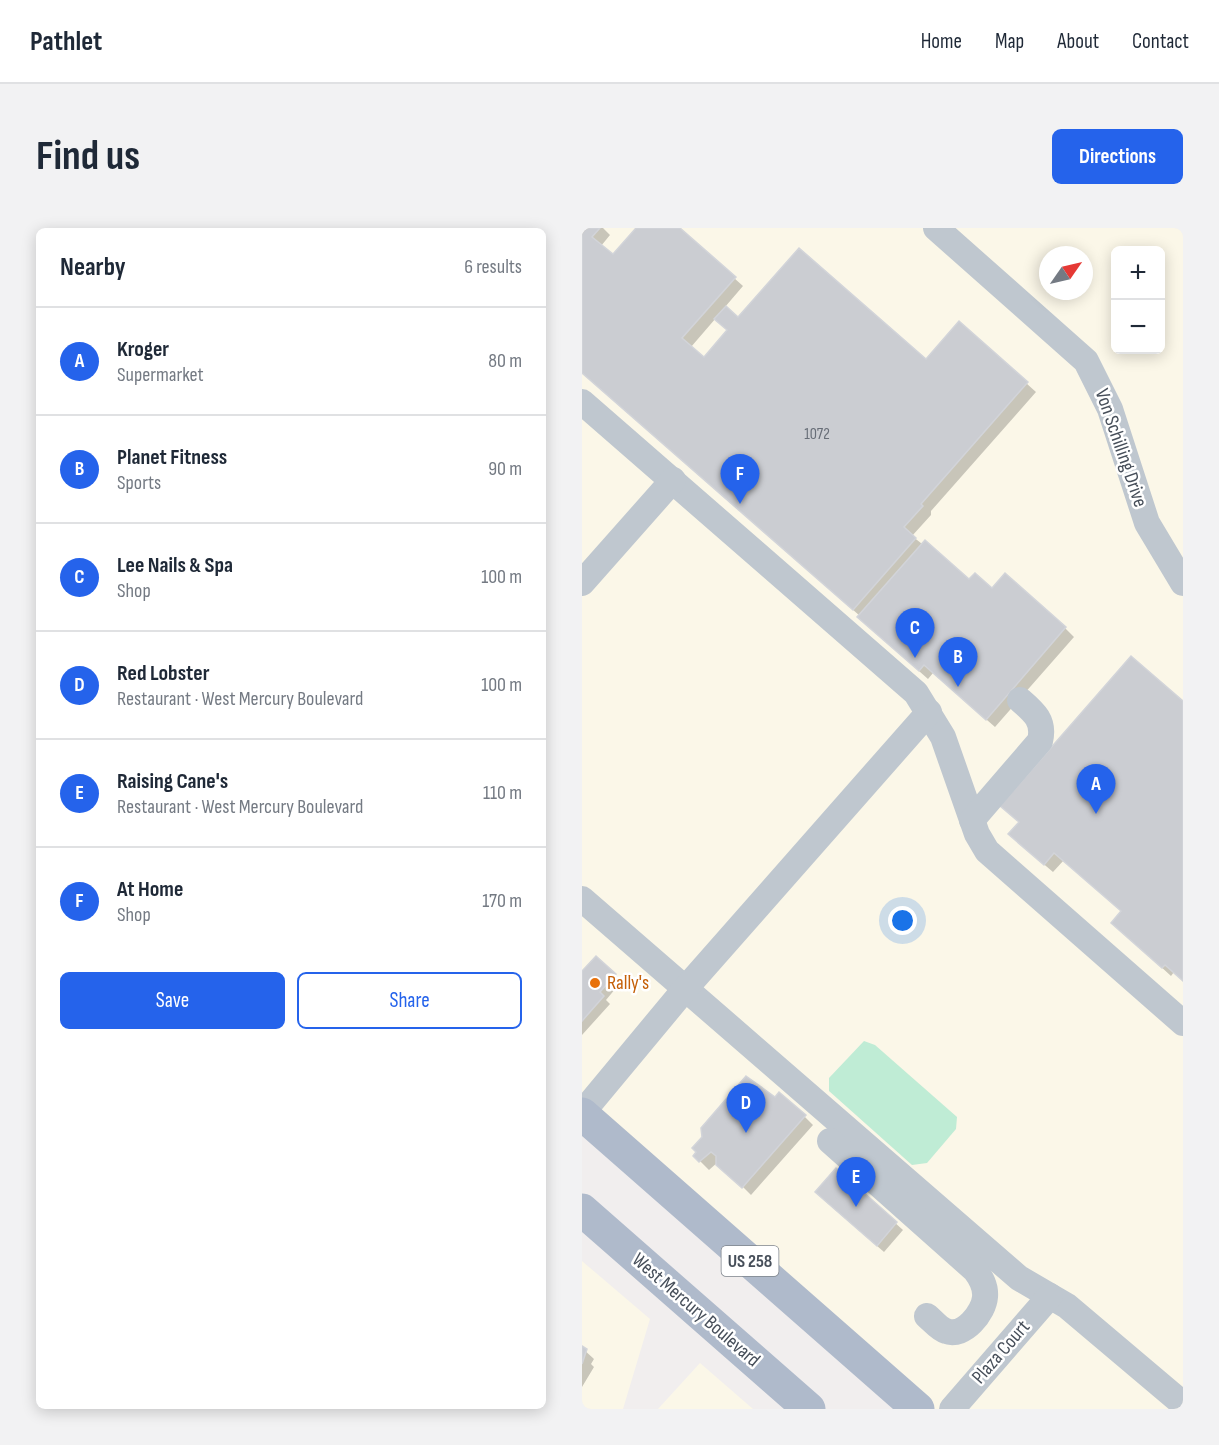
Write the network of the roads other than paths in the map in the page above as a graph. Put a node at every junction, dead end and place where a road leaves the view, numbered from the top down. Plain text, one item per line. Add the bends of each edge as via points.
1 (936, 228) edge
2 (582, 402) edge
3 (673, 480) junction
4 (582, 583) edge
5 (1183, 583) edge
6 (1020, 700) dead end
7 (929, 712) junction
8 (972, 820) junction
9 (582, 899) edge
10 (685, 989) junction
11 (1183, 1023) edge
12 (582, 1113) edge
13 (830, 1141) dead end
14 (582, 1210) edge
15 (1050, 1296) junction
16 (927, 1316) dead end
17 (1183, 1404) edge
18 (809, 1409) edge
19 (918, 1409) edge
20 (952, 1409) edge

1 - 5 street, Von Schilling Drive via 1086,361 1110,410 1147,523
2 - 3 street
3 - 4 street
3 - 7 street via 909,685
6 - 8 street via 1039,719 1040,741
7 - 8 street via 943,737
7 - 10 street
8 - 11 street via 981,843 1001,865
9 - 10 street
10 - 12 street
10 - 15 street via 1019,1278
12 - 19 main road, US 258
13 - 16 street via 981,1278 985,1288 981,1310 962,1330 943,1330
14 - 18 main road, West Mercury Boulevard
15 - 17 street via 1085,1320
15 - 20 street, Plaza Court

